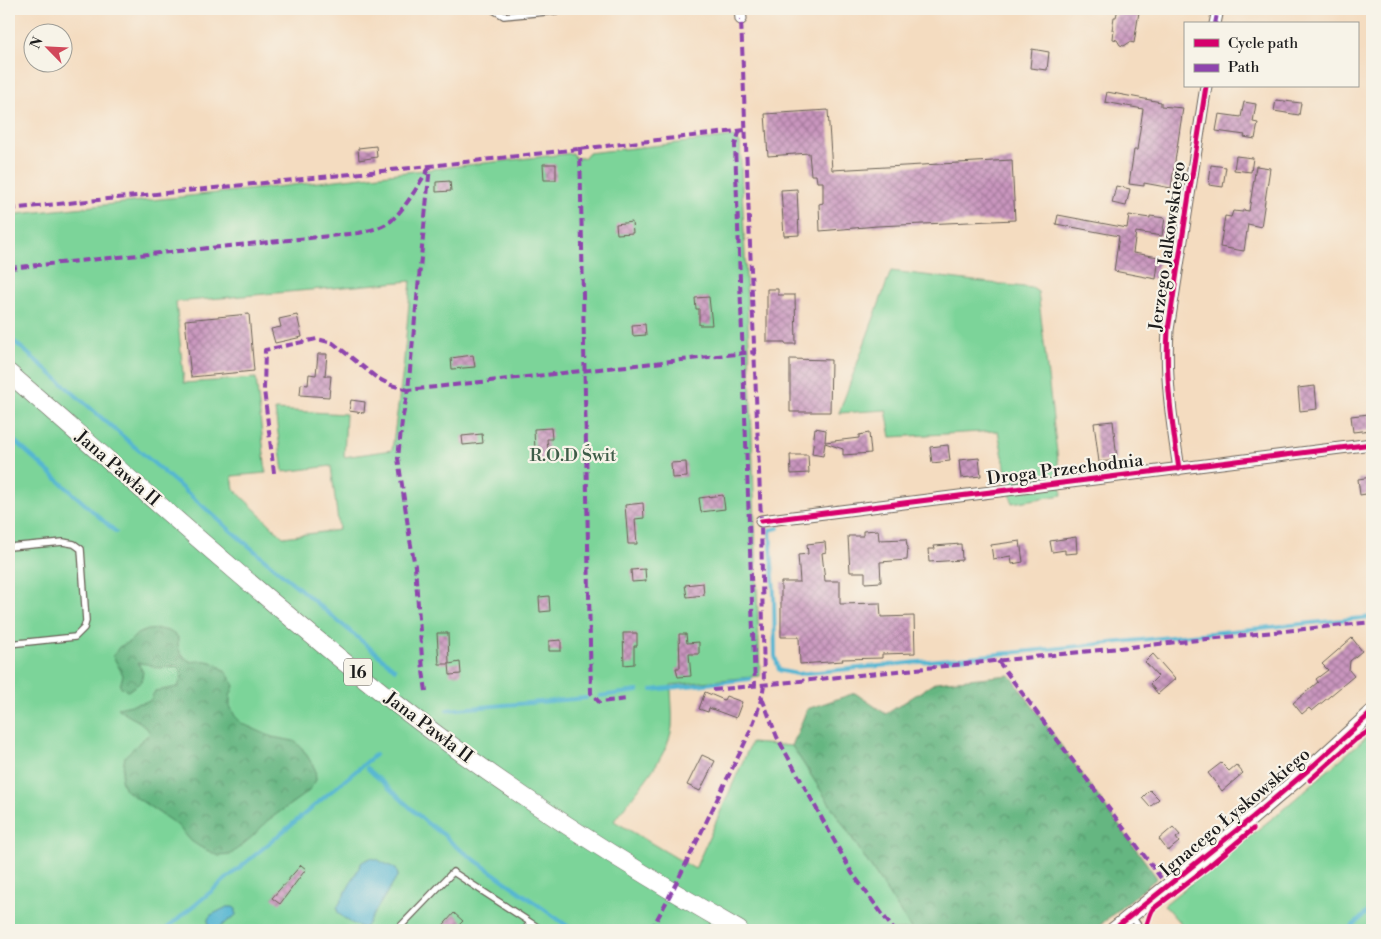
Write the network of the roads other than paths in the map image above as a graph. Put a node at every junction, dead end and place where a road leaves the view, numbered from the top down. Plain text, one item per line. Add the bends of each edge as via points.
1 (492, 9) edge
2 (576, 9) edge
3 (1218, 9) edge
4 (1215, 22) edge
5 (1206, 88) edge
6 (9, 373) edge
7 (1372, 444) edge
8 (1179, 469) junction
9 (761, 521) dead end
10 (9, 547) edge
11 (9, 644) edge
12 (1372, 712) edge
13 (1130, 915) junction
14 (531, 923) junction
15 (297, 930) edge
16 (317, 930) edge
17 (397, 930) edge
18 (524, 930) edge
19 (542, 930) edge
20 (739, 930) edge
21 (1113, 930) edge
22 (1141, 930) edge

1 - 2 lane via 504,16
3 - 4 street
5 - 8 street, Jerzego Jalkowskiego via 1166,355
6 - 20 main road, Jana Pawła II / 16 via 325,646 401,707 549,813
7 - 8 street, Droga Przechodnia
8 - 9 street, Droga Przechodnia
10 - 11 lane via 63,542 74,544 80,550 86,621 75,637
12 - 13 street, Ignacego Łyskowskiego via 1254,817
13 - 21 street, Ignacego Łyskowskiego
13 - 22 lane
14 - 17 lane via 453,872
14 - 18 lane
14 - 19 lane
15 - 16 lane

